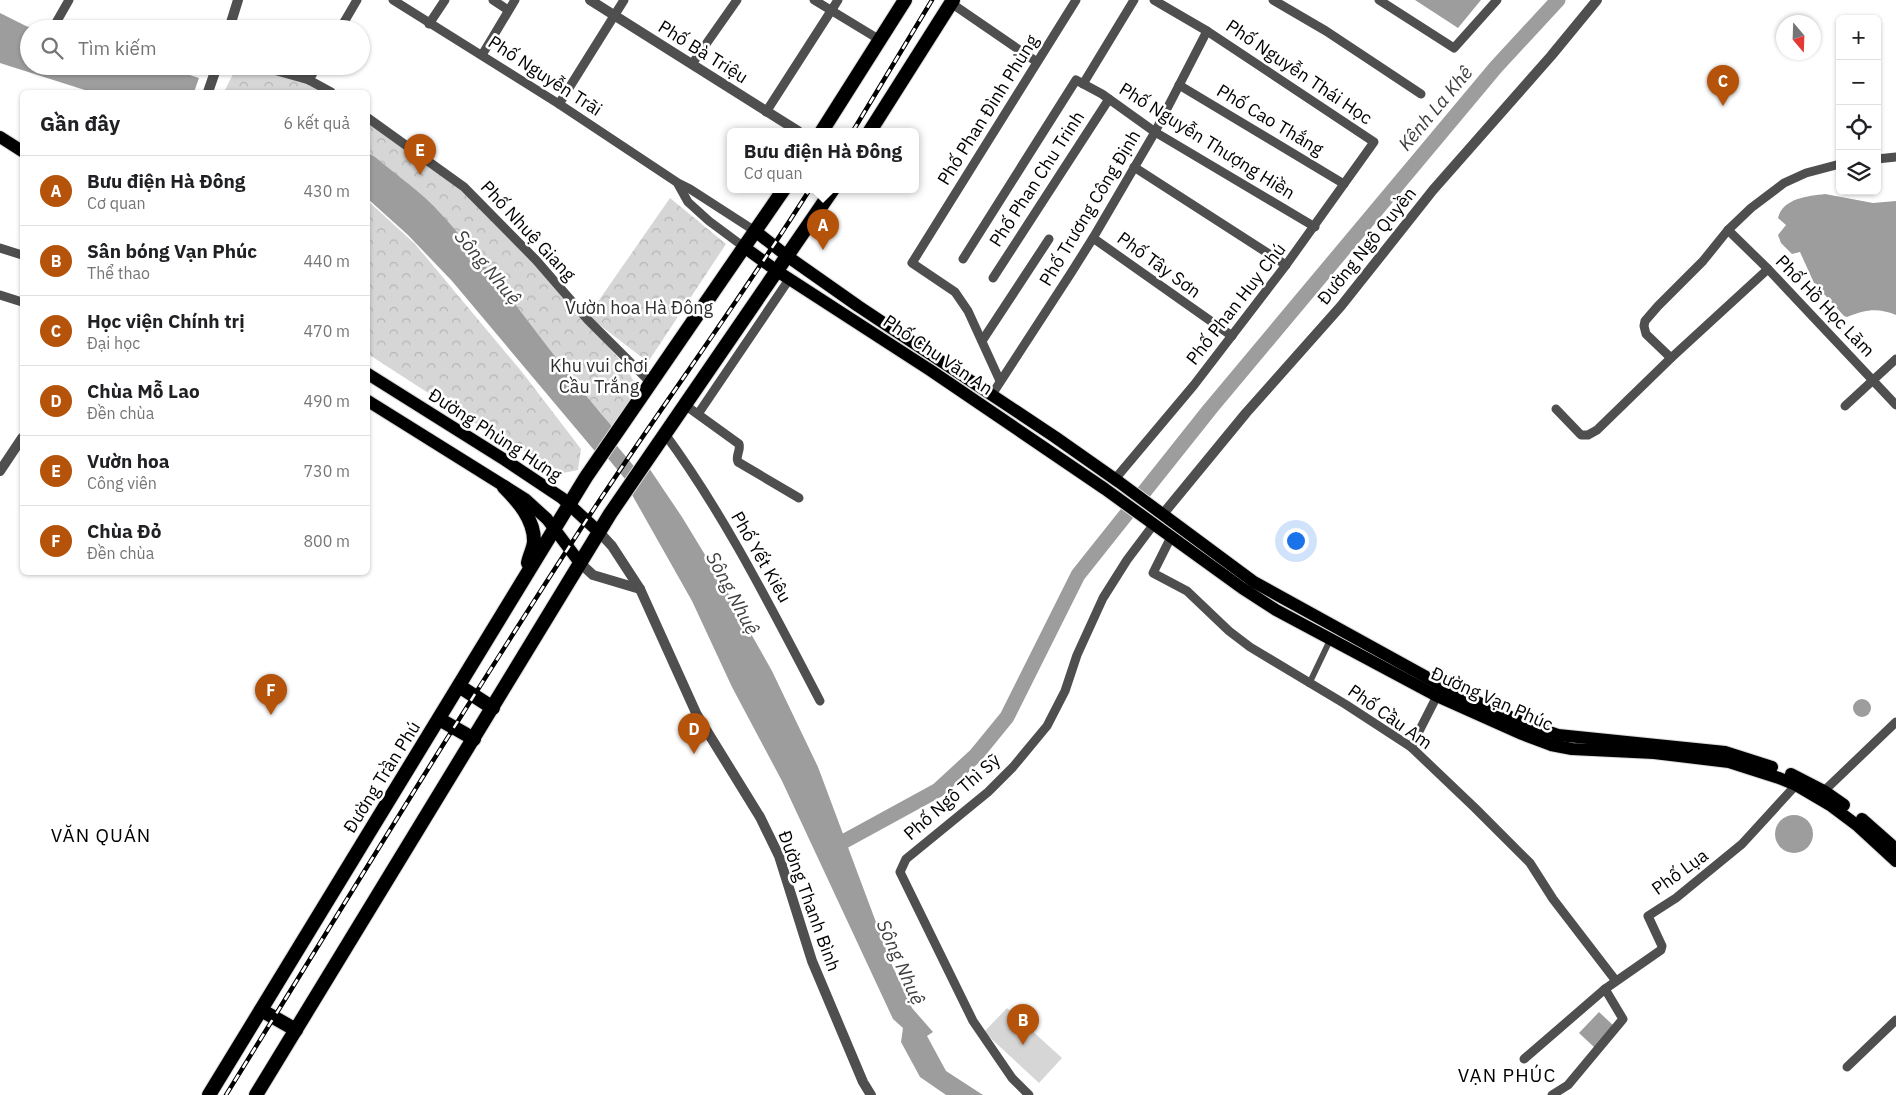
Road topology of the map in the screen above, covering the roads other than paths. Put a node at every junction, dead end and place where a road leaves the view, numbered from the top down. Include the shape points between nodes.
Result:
1 (69, 0) edge
2 (238, 0) edge
3 (357, 0) edge
4 (393, 0) edge
5 (445, 0) edge
6 (493, 0) edge
7 (515, 0) edge
8 (590, 0) edge
9 (624, 0) edge
10 (737, 0) edge
11 (814, 0) edge
12 (838, 0) edge
13 (905, 0) edge
14 (1076, 0) edge
15 (1134, 0) edge
16 (1154, 0) edge
17 (1273, 0) edge
18 (1379, 0) edge
19 (1497, 0) edge
20 (1597, 0) edge
21 (950, 1) edge
22 (508, 10) junction
23 (831, 12) junction
24 (614, 15) junction
25 (58, 20) edge
26 (232, 20) edge
27 (345, 20) edge
28 (429, 24) junction
29 (1207, 31) junction
30 (880, 40) junction
31 (482, 55) junction
32 (1037, 62) junction
33 (692, 64) junction
34 (213, 75) edge
35 (289, 75) edge
36 (312, 75) edge
37 (309, 80) junction
38 (1082, 84) junction
39 (1179, 84) junction
40 (209, 90) edge
41 (326, 90) edge
42 (1421, 94) dead end
43 (1109, 99) junction
44 (559, 104) junction
45 (766, 112) junction
46 (370, 119) edge
47 (793, 128) edge
48 (824, 128) edge
49 (872, 128) edge
50 (1155, 132) junction
51 (0, 137) edge
52 (1374, 142) joint
53 (20, 150) edge
54 (1896, 157) edge
55 (1881, 159) edge
56 (1836, 165) edge
57 (1134, 167) junction
58 (678, 183) junction
59 (1344, 184) junction
60 (781, 193) edge
61 (830, 193) edge
62 (1315, 227) junction
63 (751, 229) junction
64 (1728, 230) junction
65 (1093, 238) junction
66 (1049, 239) dead end
67 (741, 244) junction
68 (0, 248) edge
69 (20, 254) edge
70 (787, 256) junction
71 (962, 259) dead end
72 (799, 265) junction
73 (1286, 265) junction
74 (1768, 269) junction
75 (777, 271) junction
76 (790, 278) junction
77 (993, 278) dead end
78 (0, 295) edge
79 (20, 301) edge
80 (1232, 336) junction
81 (982, 341) junction
82 (1671, 358) junction
83 (938, 359) junction
84 (1896, 359) edge
85 (930, 370) junction
86 (370, 375) edge
87 (1873, 380) junction
88 (1000, 381) junction
89 (651, 383) junction
90 (991, 396) junction
91 (370, 402) edge
92 (685, 405) junction
93 (1896, 405) edge
94 (1845, 406) dead end
95 (1556, 409) dead end
96 (698, 414) junction
97 (662, 439) junction
98 (20, 441) edge
99 (1070, 447) junction
100 (1060, 460) junction
101 (0, 471) edge
102 (1117, 480) junction
103 (504, 487) junction
104 (1108, 492) junction
105 (798, 498) dead end
106 (569, 505) junction
107 (1161, 512) junction
108 (1152, 523) junction
109 (554, 529) junction
110 (599, 532) junction
111 (1171, 537) junction
112 (580, 563) junction
113 (1225, 568) junction
114 (527, 575) junction
115 (640, 589) junction
116 (1328, 644) junction
117 (1310, 682) junction
118 (459, 686) junction
119 (1437, 696) junction
120 (820, 701) dead end
121 (493, 708) junction
122 (1491, 714) junction
123 (439, 719) junction
124 (1896, 722) edge
125 (474, 739) junction
126 (1411, 747) junction
127 (1654, 749) junction
128 (1796, 785) junction
129 (1824, 790) junction
130 (1877, 838) junction
131 (1896, 849) edge
132 (1896, 861) edge
133 (1616, 981) junction
134 (1606, 989) junction
135 (261, 1010) junction
136 (1896, 1020) edge
137 (296, 1030) junction
138 (1524, 1059) dead end
139 (1847, 1067) dead end
140 (209, 1095) edge
141 (256, 1095) edge
142 (871, 1095) edge
143 (1029, 1095) edge
144 (1552, 1095) edge

1 - 25 street
2 - 26 street
3 - 27 street
4 - 28 street, Phố Nguyễn Trãi
5 - 28 street
6 - 22 street
7 - 22 street
8 - 24 street, Phố Bà Triệu
9 - 24 street
10 - 33 street
11 - 23 street
12 - 23 street
13 - 30 highway
14 - 32 street, Phố Phan Đình Phùng
15 - 38 street
16 - 29 street, Phố Nguyễn Thái Học
17 - 42 street
18 - 19 street via 1454,48
20 - 107 street, Đường Ngô Quyền via 1434,190 1341,306
21 - 32 street
21 - 49 highway
22 - 31 street
23 - 30 street
23 - 45 street
24 - 33 street, Phố Bà Triệu
24 - 44 street
28 - 31 street, Phố Nguyễn Trãi
29 - 39 street, Phố Trương Công Định
29 - 52 street, Phố Nguyễn Thái Học
30 - 48 highway
31 - 44 street, Phố Nguyễn Trãi
32 - 81 street, Phố Phan Đình Phùng via 912,263 955,292
33 - 45 street, Phố Bà Triệu
34 - 40 street
35 - 37 street
36 - 37 street
37 - 41 street
38 - 43 street, Phố Nguyễn Thượng Hiền
38 - 71 street via 1076,80
39 - 50 street, Phố Trương Công Định
39 - 59 street, Phố Cao Thắng
43 - 50 street, Phố Nguyễn Thượng Hiền
43 - 77 street, Phố Phan Chu Trinh
44 - 58 street, Phố Nguyễn Trãi
45 - 47 street, Phố Bà Triệu
46 - 89 street, Phố Nhuệ Giang via 464,187
50 - 57 street, Phố Trương Công Định
50 - 62 street, Phố Nguyễn Thượng Hiền
51 - 53 main road
52 - 59 street, Phố Phan Huy Chú
54 - 55 street
56 - 64 street via 1784,183
57 - 65 street, Phố Trương Công Định
57 - 73 street
58 - 63 street, Phố Nguyễn Trãi
58 - 67 street, Phố Nguyễn Trãi via 688,202
59 - 62 street, Phố Phan Huy Chú
60 - 63 highway, Đường Trần Phú
61 - 70 highway
62 - 73 street, Phố Phan Huy Chú
63 - 67 highway, Đường Trần Phú
63 - 70 main road, Phố Chu Văn An
64 - 74 street, Phố Hồ Học Lãm
64 - 82 street via 1704,261 1645,321 1646,334
65 - 80 street, Phố Tây Sơn
65 - 88 street, Phố Trương Công Định
66 - 81 street
67 - 75 main road, Phố Chu Văn An
67 - 89 highway, Đường Trần Phú
68 - 69 street
70 - 72 main road, Phố Chu Văn An
70 - 75 highway
72 - 76 main road
72 - 83 main road, Phố Chu Văn An
73 - 80 street, Phố Phan Huy Chú
74 - 82 street
74 - 87 street, Phố Hồ Học Lãm
75 - 76 main road, Phố Chu Văn An
75 - 92 highway
76 - 85 main road, Phố Chu Văn An
76 - 96 street
78 - 79 street
80 - 102 street, Phố Phan Huy Chú
81 - 88 street
82 - 95 street via 1588,435 1581,435
83 - 85 main road
83 - 90 main road, Phố Chu Văn An
84 - 87 street
85 - 100 main road, Phố Chu Văn An
86 - 106 main road, Đường Phùng Hưng via 505,460
87 - 93 street, Phố Hồ Học Lãm
87 - 94 street
88 - 90 street, Phố Trương Công Định
89 - 106 highway, Đường Trần Phú
90 - 99 main road, Phố Chu Văn An
91 - 103 main road
92 - 96 street
92 - 97 highway
96 - 105 street via 739,444 738,462
97 - 110 highway
97 - 120 street, Phố Yết Kiêu via 696,478 761,586
98 - 101 street
99 - 100 main road via 1070,456
99 - 102 main road, Phố Chu Văn An
100 - 104 main road, Phố Chu Văn An
102 - 104 main road via 1105,481
102 - 107 main road, Phố Chu Văn An
103 - 109 main road via 525,499
103 - 114 highway via 522,505 533,532
104 - 108 main road, Phố Chu Văn An
106 - 109 highway, Đường Trần Phú
106 - 110 main road, Đường Phùng Hưng
107 - 113 main road, Đường Vạn Phúc
108 - 111 main road, Đường Vạn Phúc
108 - 143 street, Phố Ngô Thì Sỹ via 1103,598 1047,726 988,792 906,859 900,872 973,1021 1012,1078
109 - 112 main road
109 - 114 highway, Đường Trần Phú
110 - 112 highway
110 - 115 street, Đường Thanh Bình
111 - 113 main road, Đường Vạn Phúc
111 - 117 street, Phố Cầu Am via 1154,573 1188,591 1250,647
112 - 115 street via 593,575
112 - 121 highway
113 - 116 main road, Đường Vạn Phúc via 1276,610
113 - 122 main road, Đường Vạn Phúc
114 - 118 highway, Đường Trần Phú
115 - 142 street, Đường Thanh Bình via 697,715 760,817 779,856 812,961
116 - 117 street
116 - 119 main road, Đường Vạn Phúc
117 - 126 street, Phố Cầu Am
118 - 121 highway
118 - 123 highway, Đường Trần Phú
119 - 122 main road, Đường Vạn Phúc
119 - 126 street
121 - 125 highway
122 - 127 main road, Đường Vạn Phúc via 1558,735
123 - 125 highway
123 - 135 highway, Đường Trần Phú
124 - 129 street
125 - 137 highway
126 - 133 street, Phố Cầu Am via 1530,863 1553,899
127 - 128 main road, Đường Vạn Phúc via 1729,762
127 - 129 main road, Đường Vạn Phúc via 1725,752 1792,775
128 - 130 main road, Đường Vạn Phúc
128 - 133 street, Phố Lụa via 1742,844 1676,898 1648,916 1662,949
129 - 130 main road, Đường Vạn Phúc via 1860,816
130 - 131 main road, Đường Vạn Phúc
130 - 132 main road, Đường Vạn Phúc
133 - 134 street, Phố Lụa
134 - 138 street, Phố Lụa
134 - 144 street via 1623,1019 1568,1085
135 - 137 highway
135 - 140 highway, Đường Trần Phú
136 - 139 street
137 - 141 highway

